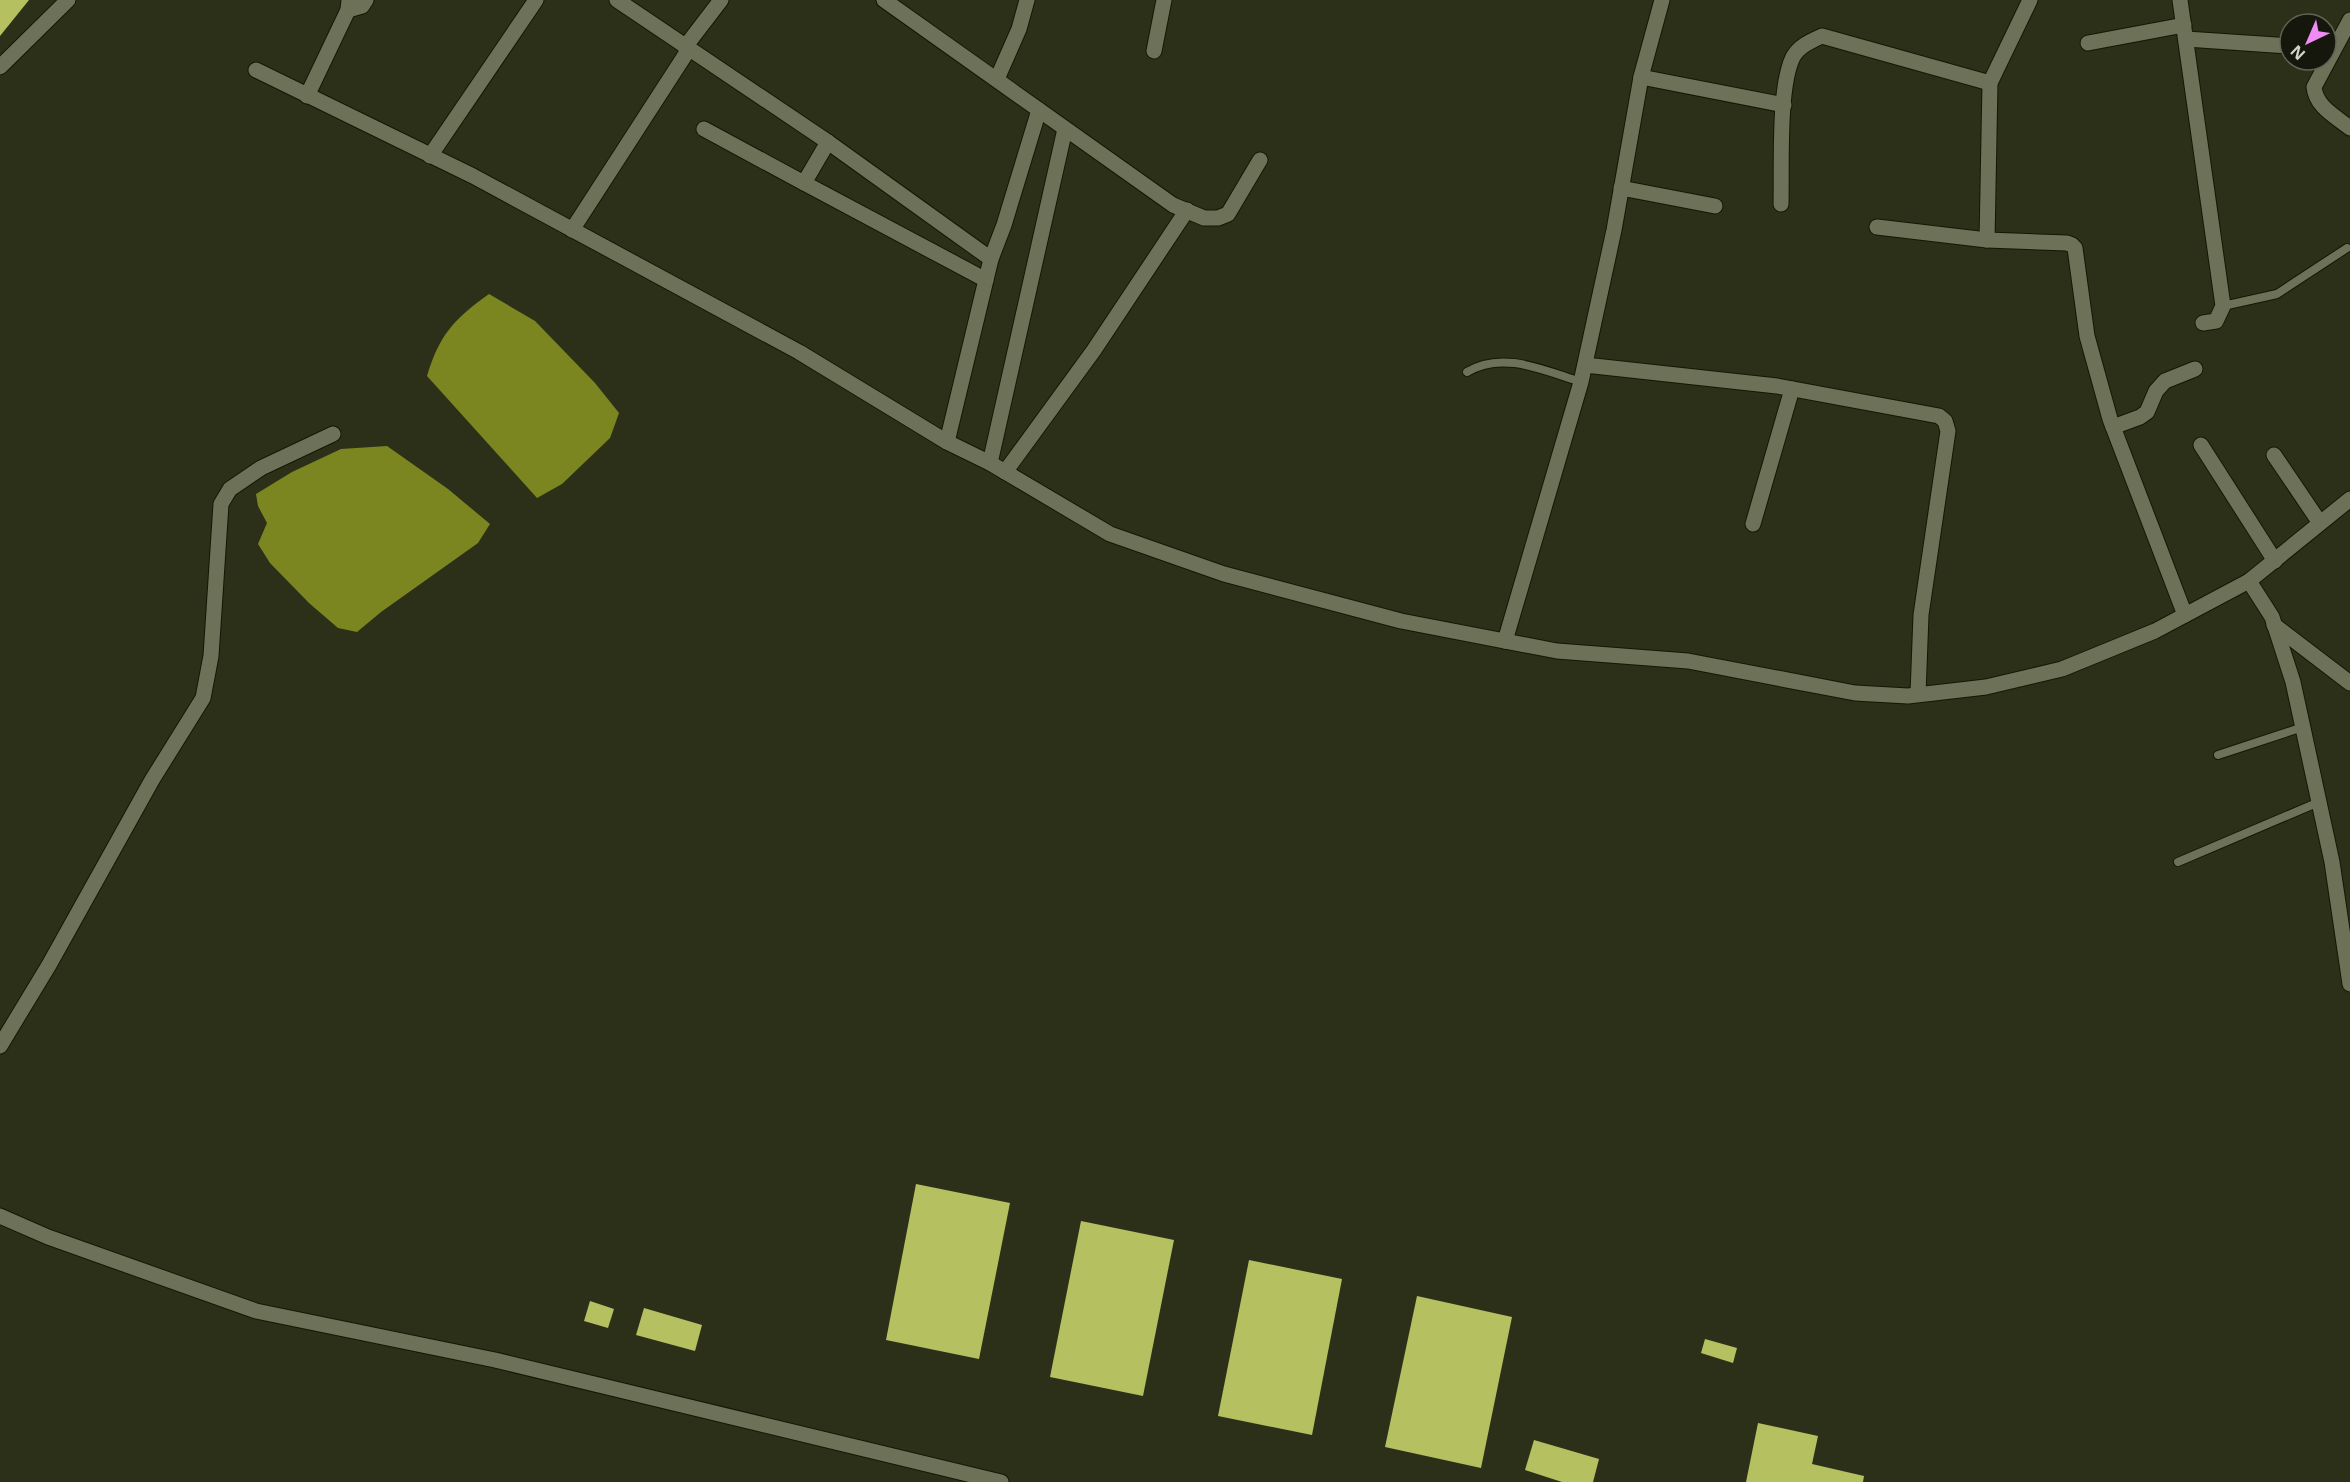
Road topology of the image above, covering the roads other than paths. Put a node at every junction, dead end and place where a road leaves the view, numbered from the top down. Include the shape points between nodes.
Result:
1 (68, 0) edge
2 (366, 0) edge
3 (536, 0) edge
4 (617, 0) edge
5 (721, 0) edge
6 (884, 0) edge
7 (1027, 0) edge
8 (1164, 0) edge
9 (1662, 0) edge
10 (2030, 0) edge
11 (2180, 0) edge
12 (349, 5) edge
13 (2350, 20) edge
14 (2185, 32) junction
15 (2338, 37) edge
16 (2088, 43) dead end
17 (2278, 44) edge
18 (687, 48) junction
19 (1154, 51) dead end
20 (0, 67) edge
21 (256, 70) dead end
22 (2320, 72) edge
23 (1641, 77) junction
24 (997, 79) junction
25 (1990, 83) junction
26 (307, 96) junction
27 (1784, 105) junction
28 (1039, 110) junction
29 (2350, 128) edge
30 (704, 129) dead end
31 (1065, 129) junction
32 (828, 142) junction
33 (430, 156) junction
34 (1260, 160) dead end
35 (804, 183) junction
36 (1621, 188) junction
37 (1781, 204) dead end
38 (1715, 206) dead end
39 (1187, 210) junction
40 (1877, 227) dead end
41 (572, 230) junction
42 (1987, 240) junction
43 (2347, 248) dead end
44 (990, 259) junction
45 (986, 280) junction
46 (2223, 306) junction
47 (2203, 323) dead end
48 (1585, 366) junction
49 (2195, 369) dead end
50 (1467, 372) dead end
51 (1581, 382) junction
52 (1792, 389) junction
53 (2113, 427) junction
54 (333, 434) dead end
55 (947, 442) junction
56 (2201, 446) dead end
57 (2274, 455) dead end
58 (990, 463) junction
59 (1005, 472) junction
60 (2350, 498) edge
61 (2320, 523) junction
62 (1754, 524) dead end
63 (2276, 561) junction
64 (2249, 581) junction
65 (2185, 615) junction
66 (2274, 625) junction
67 (1505, 641) junction
68 (2350, 683) edge
69 (1918, 694) junction
70 (2303, 727) junction
71 (2218, 755) dead end
72 (2319, 802) junction
73 (2178, 862) dead end
74 (2350, 984) edge
75 (0, 1046) edge
76 (0, 1216) edge
77 (1001, 1482) edge

1 - 20 street
2 - 12 street via 362,6
3 - 33 street
4 - 18 street
5 - 18 street
6 - 24 street
7 - 24 street
8 - 19 street
9 - 23 street
10 - 25 street
11 - 14 street
12 - 26 street
13 - 15 street
14 - 16 street
14 - 17 street
14 - 46 street
18 - 32 street
18 - 41 street
21 - 26 street
22 - 29 street via 2314,95
23 - 27 street
23 - 36 street
24 - 28 street
25 - 27 street via 1822,36 1804,44 1793,57 1785,82
25 - 42 street
26 - 33 street
27 - 37 street
28 - 31 street
28 - 44 street
30 - 35 street
31 - 39 street via 1173,205
31 - 58 street
32 - 35 street
32 - 44 street
33 - 41 street
34 - 39 street via 1228,214 1204,218
35 - 45 street
36 - 38 street
36 - 48 street
39 - 59 street via 1094,350
40 - 42 street
41 - 55 street via 799,352
42 - 53 street via 2067,243 2075,248 2087,336
43 - 46 lane via 2277,294
44 - 45 street
45 - 55 street
46 - 47 street via 2217,321
48 - 51 street
48 - 52 street
49 - 53 street via 2165,381 2147,412
50 - 51 lane via 1479,365 1510,361
51 - 67 street
52 - 62 street
52 - 69 street via 1938,416 1945,421 1948,431 1921,615
53 - 65 street
54 - 75 street via 261,468 230,489 221,504 211,656 203,698
55 - 58 street
56 - 63 street
57 - 61 street
58 - 59 street
59 - 67 street via 1110,534 1224,574 1401,621
60 - 61 street
61 - 63 street
63 - 64 street
64 - 65 street
64 - 66 street
65 - 69 street via 2062,669 1986,687
66 - 68 street
66 - 70 street
67 - 69 street via 1557,651 1688,661 1855,693
70 - 71 lane
70 - 72 street
72 - 73 lane
72 - 74 street
76 - 77 street via 256,1311 495,1360

